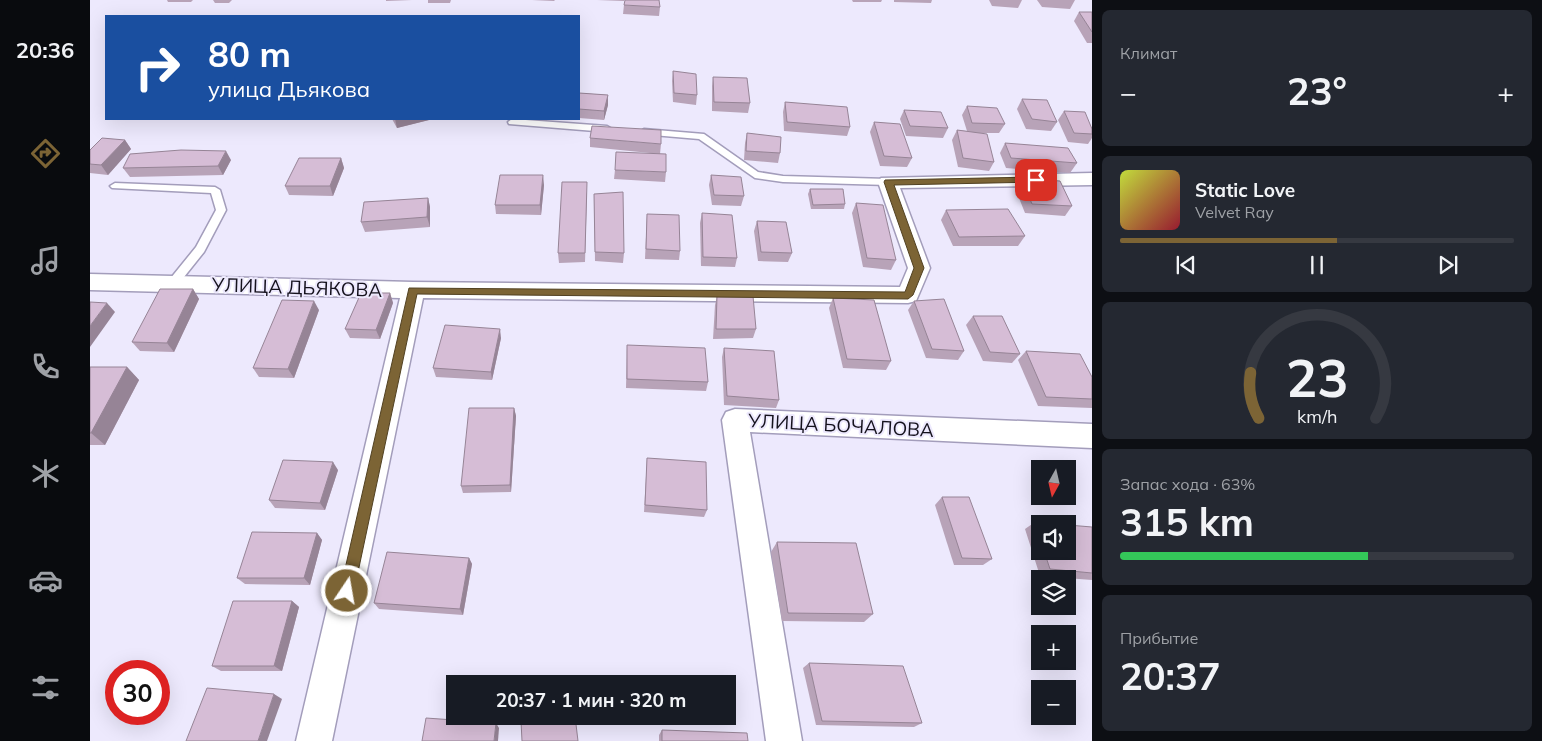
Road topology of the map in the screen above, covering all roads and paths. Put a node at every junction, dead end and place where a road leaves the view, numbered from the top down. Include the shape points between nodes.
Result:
1 (512, 122) dead end
2 (1092, 180) edge
3 (888, 182) junction
4 (115, 186) dead end
5 (90, 282) edge
6 (172, 284) junction
7 (413, 290) junction
8 (1092, 436) edge
9 (314, 741) edge
10 (784, 741) edge

1 - 3 lane via 701,136 755,175 783,179
2 - 3 street
3 - 7 street, УЛИЦА ДЬЯКОВА via 919,268 908,295
4 - 6 lane, УЛИЦА ДЬЯКОВА via 215,190 221,210 200,249
5 - 6 street, УЛИЦА ДЬЯКОВА
6 - 7 street, УЛИЦА ДЬЯКОВА
7 - 9 street
8 - 10 street, УЛИЦА БОЧАЛОВА via 735,420

